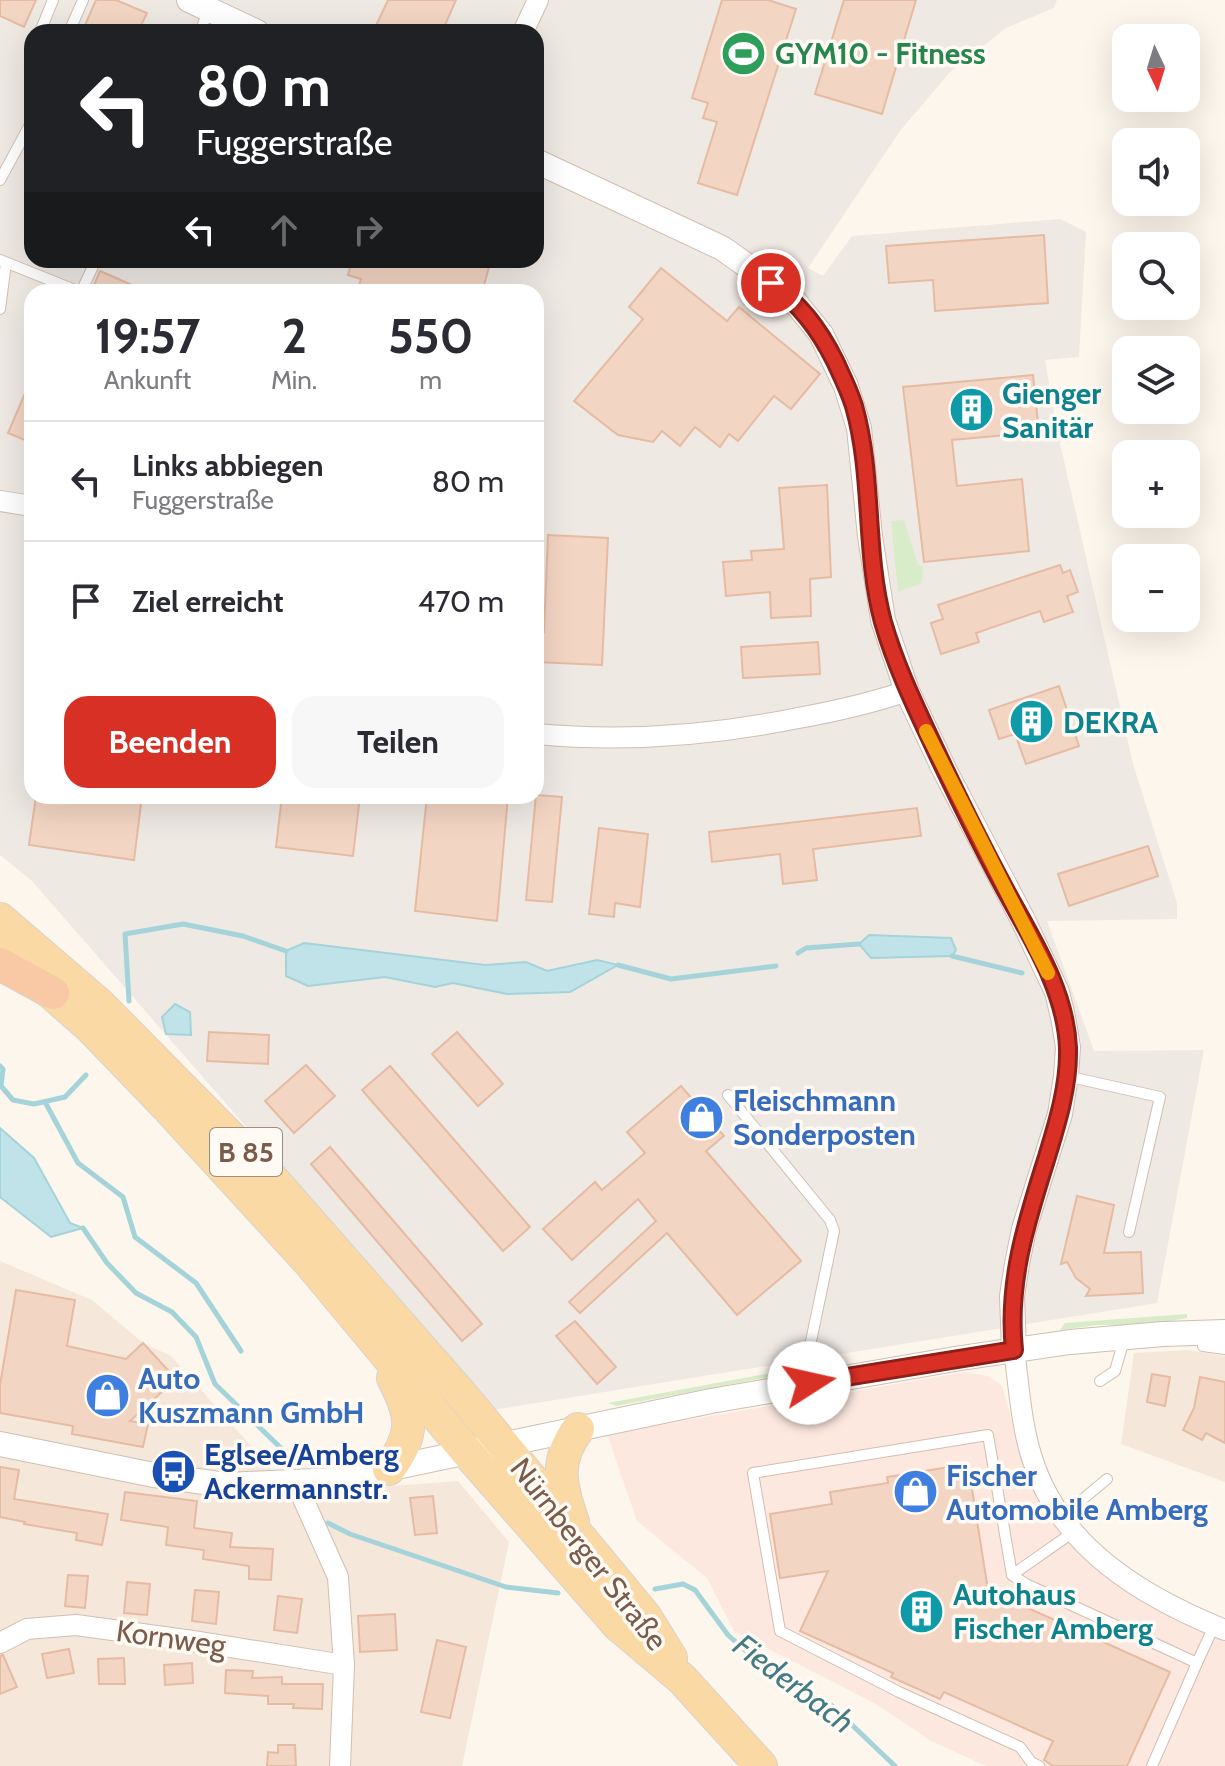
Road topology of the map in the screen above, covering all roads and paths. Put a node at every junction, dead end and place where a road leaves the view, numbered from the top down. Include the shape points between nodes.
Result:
1 (53, 0) edge
2 (83, 0) edge
3 (538, 0) edge
4 (199, 14) edge
5 (43, 24) edge
6 (72, 24) edge
7 (231, 24) edge
8 (527, 24) edge
9 (24, 136) edge
10 (544, 165) edge
11 (0, 180) edge
12 (3, 262) edge
13 (60, 284) edge
14 (0, 309) edge
15 (0, 501) edge
16 (24, 505) edge
17 (907, 691) junction
18 (544, 735) edge
19 (0, 919) edge
20 (0, 948) edge
21 (0, 964) edge
22 (53, 993) junction
23 (1066, 1076) junction
24 (728, 1095) dead end
25 (1129, 1232) dead end
26 (364, 1327) junction
27 (1215, 1332) edge
28 (1124, 1337) junction
29 (1225, 1349) edge
30 (1014, 1350) junction
31 (1100, 1381) dead end
32 (809, 1383) junction
33 (578, 1429) junction
34 (0, 1444) edge
35 (503, 1445) junction
36 (467, 1452) junction
37 (389, 1469) junction
38 (1107, 1479) dead end
39 (296, 1483) junction
40 (1066, 1525) junction
41 (578, 1536) junction
42 (1012, 1575) junction
43 (1220, 1628) edge
44 (0, 1643) edge
45 (1197, 1663) junction
46 (344, 1665) junction
47 (682, 1679) junction
48 (340, 1766) edge
49 (761, 1766) edge
50 (1039, 1766) edge
51 (1152, 1766) edge

1 - 5 lane
2 - 6 lane
3 - 8 street
4 - 7 street
9 - 11 lane
10 - 17 street via 722,248 791,297 821,334 853,404 883,620
12 - 13 lane
12 - 14 lane
15 - 16 street
17 - 18 street via 868,705 731,732 662,738
17 - 23 street via 1057,992 1068,1047
19 - 35 main road, Nürnberger Straße / B 85 via 100,1005 274,1181
20 - 22 main road, Nürnberger Straße / B 85
21 - 22 highway
22 - 26 main road, Nürnberger Straße / B 85 via 191,1132
23 - 25 lane via 1160,1097
23 - 30 street via 1017,1264
24 - 32 lane via 834,1231 808,1354
26 - 36 main road, Nürnberger Straße / B 85
26 - 37 main road via 409,1416 406,1440
27 - 28 street
27 - 29 lane via 1203,1346
28 - 30 street
28 - 31 lane via 1115,1371
30 - 32 street
30 - 40 street via 1031,1457
32 - 33 street
33 - 35 street
33 - 41 main road via 564,1447 560,1475
34 - 39 street via 226,1485
35 - 36 street
35 - 41 main road, Nürnberger Straße / B 85
36 - 37 street
36 - 47 main road, Nürnberger Straße / B 85 via 618,1625
37 - 39 street
38 - 40 lane
39 - 46 street via 338,1577
40 - 42 lane
40 - 43 street via 1128,1582
41 - 47 main road, Nürnberger Straße / B 85 via 645,1616
42 - 45 lane
42 - 50 lane via 988,1435 753,1473 780,1631 1020,1747
43 - 45 lane
44 - 46 street, Kornweg via 27,1629 76,1625
45 - 51 lane
46 - 48 street
47 - 49 main road, B 85

